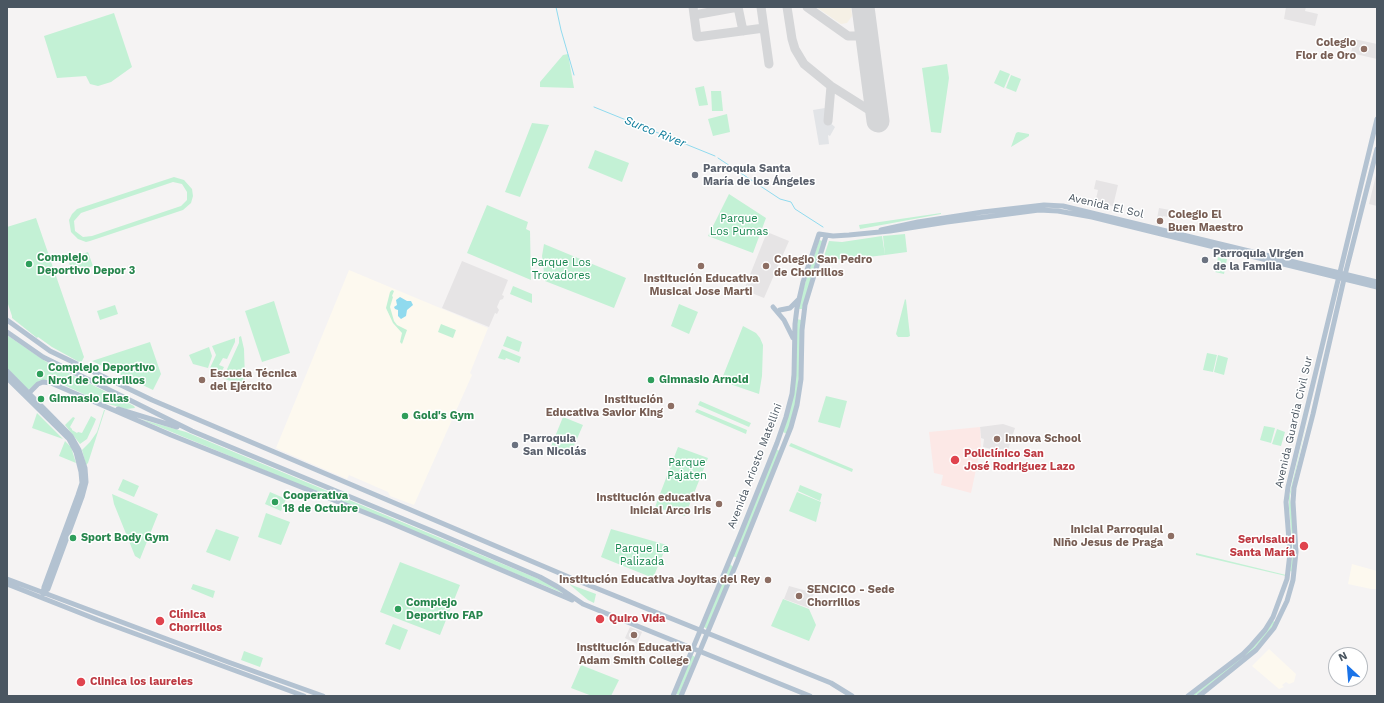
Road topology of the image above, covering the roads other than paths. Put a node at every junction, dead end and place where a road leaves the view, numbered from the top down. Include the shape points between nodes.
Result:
1 (1377, 119) edge
2 (1377, 149) edge
3 (819, 234) joint
4 (826, 236) junction
5 (1342, 276) junction
6 (1377, 282) edge
7 (1377, 287) edge
8 (799, 299) junction
9 (773, 308) dead end
10 (780, 310) dead end
11 (7, 320) edge
12 (7, 332) edge
13 (794, 345) junction
14 (7, 371) edge
15 (7, 378) edge
16 (28, 395) junction
17 (108, 408) junction
18 (192, 431) junction
19 (7, 579) edge
20 (7, 584) edge
21 (43, 595) junction
22 (583, 604) junction
23 (701, 630) junction
24 (707, 633) junction
25 (693, 649) junction
26 (699, 651) junction
27 (304, 696) edge
28 (323, 696) edge
29 (673, 696) edge
30 (681, 696) edge
31 (810, 696) edge
32 (852, 696) edge
33 (1188, 696) edge
34 (1199, 696) edge

1 - 5 main road, Avenida Guardia Civil Sur
2 - 5 main road, Avenida Guardia Civil Sur
3 - 4 main road, Avenida El Sol
3 - 8 main road, Avenida Ariosto Matellini
4 - 5 main road, Avenida El Sol via 875,232 946,217 1052,205
4 - 24 main road, Avenida Ariosto Matellini via 805,305 802,369 794,417
5 - 6 main road, Avenida El Sol
5 - 7 main road, Avenida El Sol
5 - 33 main road, Avenida Guardia Civil Sur via 1288,487 1286,502 1289,562 1287,579 1278,604 1265,630 1247,650
5 - 34 main road, Avenida Guardia Civil Sur via 1313,414 1294,488 1292,502 1296,552 1293,580 1287,601 1274,628 1256,650
8 - 10 main road via 792,307
8 - 13 main road, Avenida Ariosto Matellini
9 - 13 main road via 787,324
11 - 23 main road via 73,363 152,400
12 - 18 main road via 43,357
13 - 23 main road, Avenida Ariosto Matellini via 792,394 786,417
14 - 16 main road
15 - 16 main road
16 - 17 main road via 38,384 48,382
16 - 21 main road via 69,439 82,472 82,483
17 - 18 main road via 123,410
17 - 22 main road
18 - 22 main road via 540,577
19 - 21 main road
20 - 21 main road
21 - 27 main road via 98,620
21 - 28 main road
22 - 25 main road
23 - 24 main road
23 - 25 main road, Avenida Ariosto Matellini
24 - 26 main road, Avenida Ariosto Matellini
24 - 32 main road via 838,686
25 - 26 main road
25 - 29 main road, Avenida Ariosto Matellini
26 - 30 main road, Avenida Ariosto Matellini
26 - 31 main road

